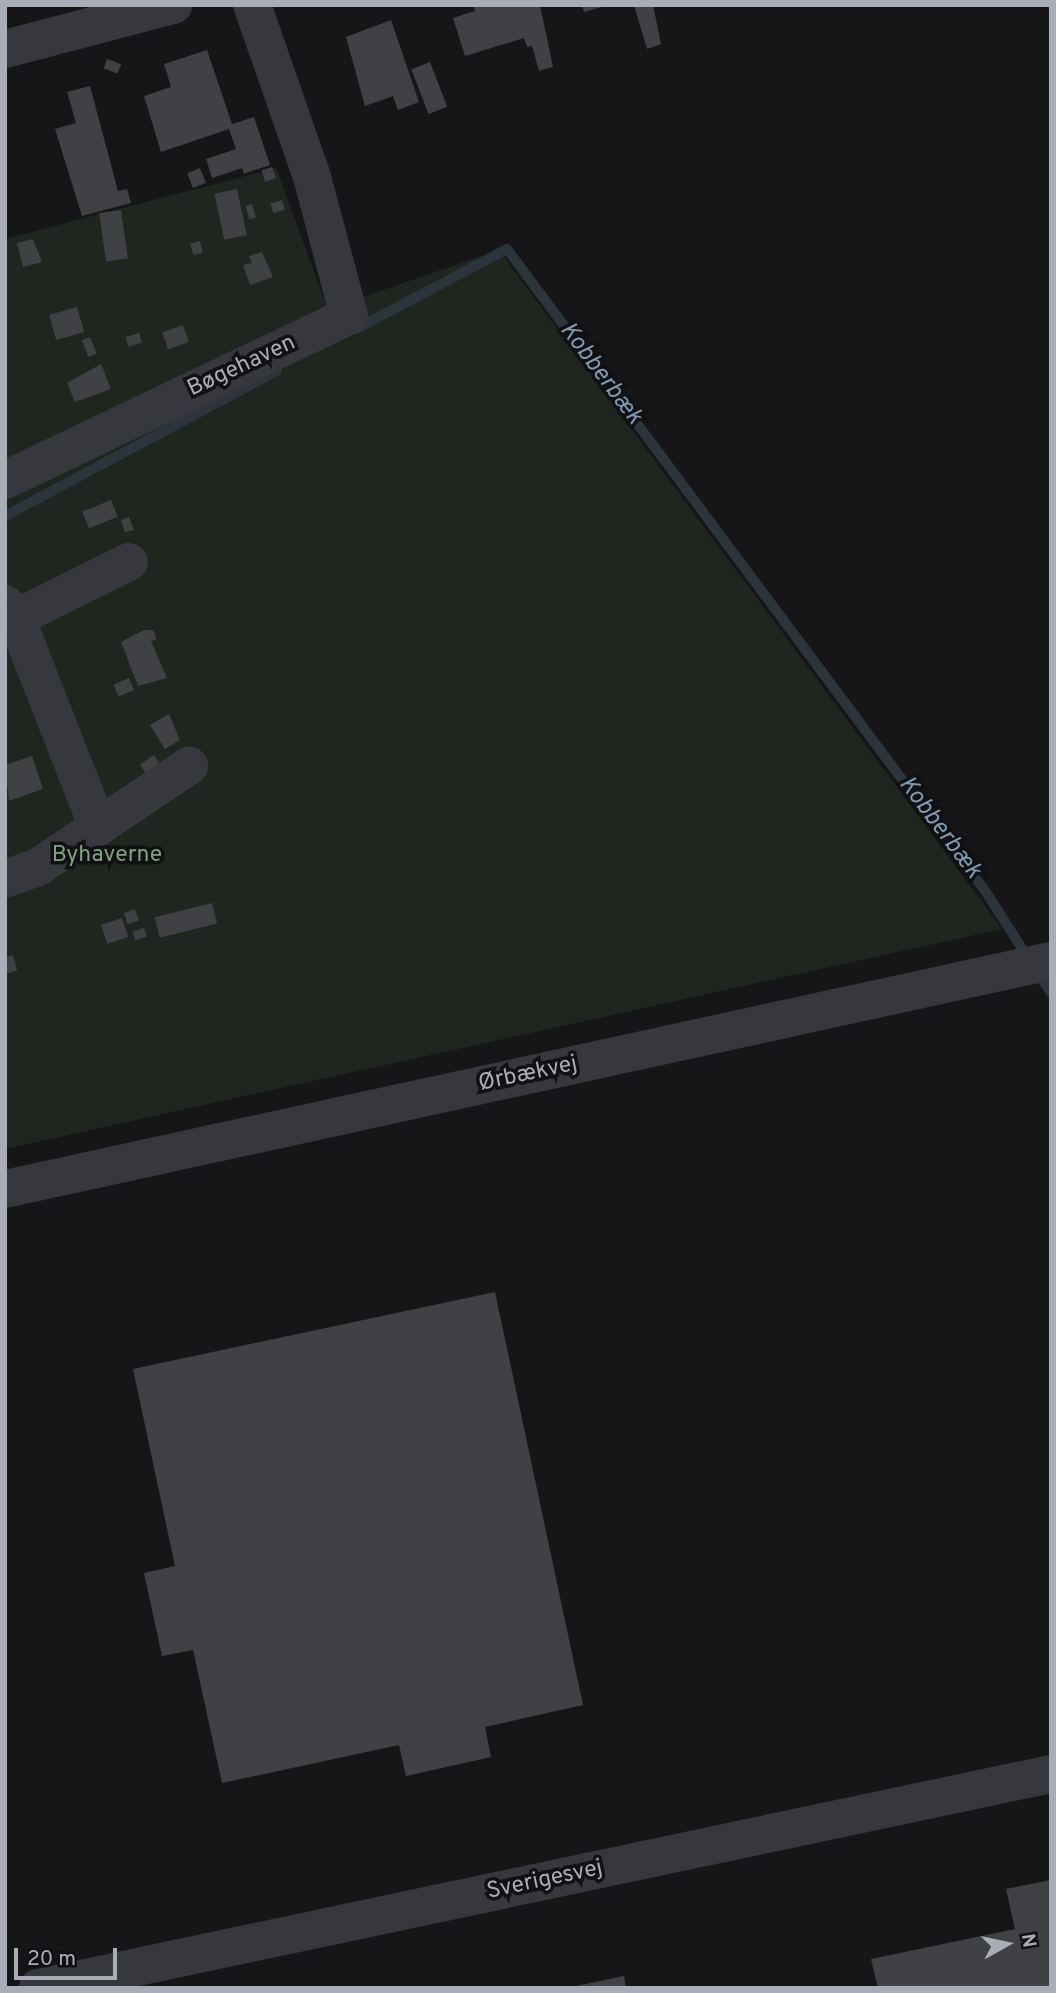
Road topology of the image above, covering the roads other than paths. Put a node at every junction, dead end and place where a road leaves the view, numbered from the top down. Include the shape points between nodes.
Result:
1 (173, 5) edge
2 (252, 5) edge
3 (5, 49) edge
4 (5, 480) edge
5 (129, 562) dead end
6 (11, 611) edge
7 (189, 766) dead end
8 (98, 827) junction
9 (5, 879) edge
10 (1051, 961) edge
11 (5, 1189) edge
12 (1051, 1774) edge
13 (38, 1988) edge

1 - 3 street
2 - 4 street, Bøgehaven via 312,177 349,316
5 - 6 street
6 - 8 street
7 - 8 street
8 - 9 street via 38,867
10 - 11 street, Ørbækvej
12 - 13 street, Sverigesvej

